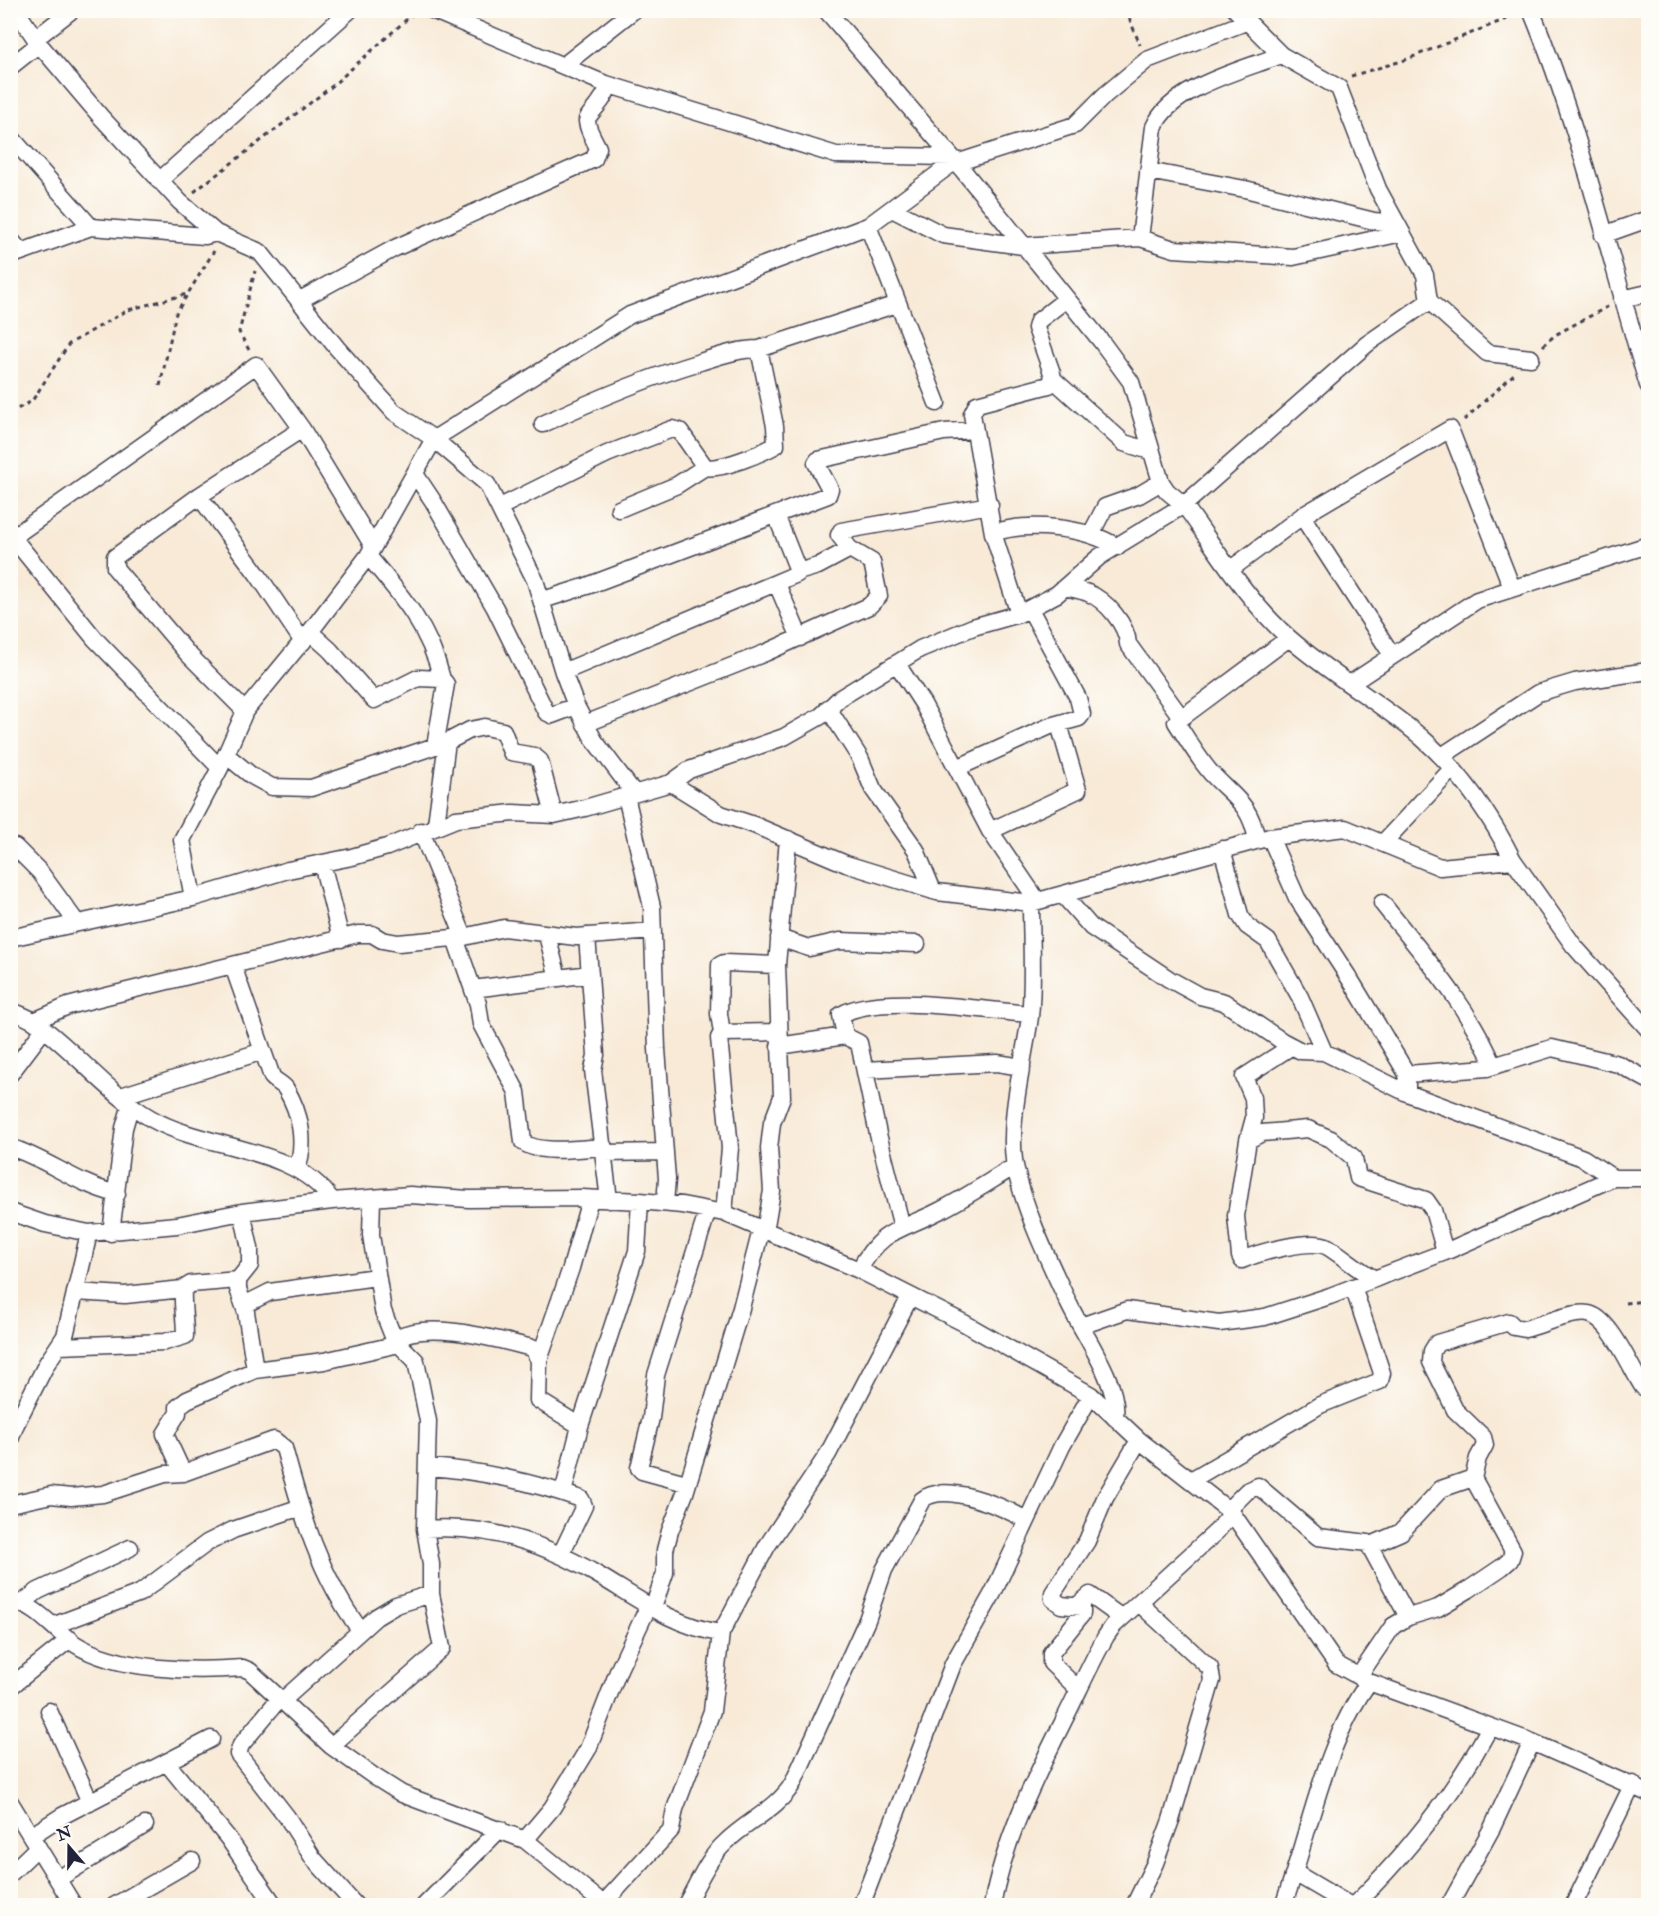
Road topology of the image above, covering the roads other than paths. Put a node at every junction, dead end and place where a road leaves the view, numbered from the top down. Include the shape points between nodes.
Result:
1 (16, 10) edge
2 (72, 10) edge
3 (350, 10) edge
4 (432, 10) edge
5 (634, 10) edge
6 (826, 10) edge
7 (1525, 12) edge
8 (1241, 16) edge
9 (37, 41) junction
10 (1281, 55) junction
11 (563, 66) junction
12 (10, 67) edge
13 (608, 85) junction
14 (10, 136) edge
15 (954, 160) junction
16 (1148, 171) junction
17 (159, 181) junction
18 (892, 209) junction
19 (1648, 219) edge
20 (91, 226) junction
21 (868, 226) junction
22 (1399, 228) junction
23 (219, 235) junction
24 (1603, 235) junction
25 (1140, 238) junction
26 (1023, 246) junction
27 (14, 249) edge
28 (1648, 293) edge
29 (1622, 299) junction
30 (300, 300) junction
31 (1065, 300) junction
32 (1429, 301) junction
33 (897, 304) junction
34 (759, 350) junction
35 (1531, 358) dead end
36 (1053, 379) junction
37 (1648, 385) edge
38 (937, 403) dead end
39 (543, 424) dead end
40 (302, 429) junction
41 (975, 430) junction
42 (434, 439) junction
43 (1150, 451) junction
44 (705, 467) junction
45 (415, 474) junction
46 (1161, 482) junction
47 (200, 496) junction
48 (990, 505) junction
49 (1184, 505) junction
50 (500, 507) junction
51 (619, 509) dead end
52 (776, 515) junction
53 (1302, 516) junction
54 (993, 533) junction
55 (1091, 534) junction
56 (12, 536) edge
57 (1648, 545) edge
58 (1117, 547) junction
59 (850, 549) junction
60 (371, 551) junction
61 (1231, 569) junction
62 (798, 572) junction
63 (777, 584) junction
64 (1065, 587) junction
65 (1512, 588) junction
66 (543, 600) junction
67 (1025, 611) junction
68 (307, 637) junction
69 (1289, 638) junction
70 (800, 639) junction
71 (1392, 655) junction
72 (897, 664) junction
73 (1648, 671) edge
74 (563, 672) junction
75 (442, 679) junction
76 (1350, 684) junction
77 (576, 706) junction
78 (828, 708) junction
79 (245, 711) junction
80 (1181, 717) junction
81 (585, 724) junction
82 (1059, 724) junction
83 (441, 744) junction
84 (223, 761) junction
85 (1447, 762) junction
86 (957, 768) junction
87 (670, 783) junction
88 (630, 794) junction
89 (554, 815) junction
90 (429, 828) junction
91 (990, 831) junction
92 (1264, 838) junction
93 (789, 839) junction
94 (1383, 843) junction
95 (10, 847) edge
96 (1222, 849) junction
97 (1513, 860) junction
98 (322, 863) junction
99 (933, 891) junction
100 (1063, 896) junction
101 (193, 898) junction
102 (1034, 901) junction
103 (1382, 903) dead end
104 (77, 923) junction
105 (653, 931) junction
106 (547, 935) junction
107 (587, 936) junction
108 (10, 938) edge
109 (460, 938) junction
110 (779, 938) junction
111 (341, 939) junction
112 (917, 944) dead end
113 (777, 965) junction
114 (233, 966) junction
115 (590, 974) junction
116 (558, 978) junction
117 (473, 989) junction
118 (10, 1010) edge
119 (1030, 1014) junction
120 (39, 1025) junction
121 (1648, 1029) edge
122 (722, 1033) junction
123 (845, 1036) junction
124 (779, 1039) junction
125 (1292, 1046) junction
126 (263, 1051) junction
127 (1324, 1052) junction
128 (1494, 1066) junction
129 (1022, 1067) junction
130 (865, 1070) junction
131 (10, 1074) edge
132 (1407, 1074) junction
133 (1648, 1080) edge
134 (1407, 1093) junction
135 (126, 1100) junction
136 (1248, 1140) junction
137 (10, 1147) edge
138 (605, 1150) junction
139 (665, 1152) junction
140 (1015, 1166) junction
141 (297, 1169) junction
142 (1613, 1178) junction
143 (1648, 1178) edge
144 (117, 1194) junction
145 (372, 1197) junction
146 (590, 1199) junction
147 (609, 1200) junction
148 (332, 1201) junction
149 (640, 1201) junction
150 (666, 1203) junction
151 (10, 1212) edge
152 (242, 1212) junction
153 (716, 1212) junction
154 (902, 1227) junction
155 (763, 1230) junction
156 (89, 1233) junction
157 (111, 1233) junction
158 (1446, 1252) junction
159 (859, 1270) junction
160 (376, 1277) junction
161 (1375, 1279) junction
162 (238, 1280) junction
163 (1353, 1287) junction
164 (183, 1289) junction
165 (75, 1292) junction
166 (910, 1297) junction
167 (244, 1305) junction
168 (1081, 1326) junction
169 (397, 1341) junction
170 (59, 1346) junction
171 (539, 1360) junction
172 (255, 1370) junction
173 (1648, 1389) edge
174 (1092, 1395) junction
175 (1115, 1418) junction
176 (579, 1426) junction
177 (10, 1440) edge
178 (1139, 1440) junction
179 (427, 1467) junction
180 (183, 1473) junction
181 (1473, 1478) junction
182 (1191, 1479) junction
183 (686, 1484) junction
184 (563, 1493) junction
185 (10, 1504) edge
186 (301, 1507) junction
187 (1230, 1511) junction
188 (1026, 1520) junction
189 (425, 1529) junction
190 (1369, 1546) junction
191 (130, 1548) dead end
192 (561, 1554) junction
193 (430, 1594) junction
194 (16, 1601) edge
195 (1139, 1603) junction
196 (1078, 1605) junction
197 (651, 1606) junction
198 (1408, 1617) junction
199 (1122, 1618) junction
200 (55, 1625) junction
201 (360, 1630) junction
202 (721, 1633) junction
203 (69, 1639) junction
204 (1364, 1679) junction
205 (10, 1687) edge
206 (1077, 1688) junction
207 (281, 1700) junction
208 (50, 1711) dead end
209 (1490, 1727) junction
210 (211, 1739) dead end
211 (1532, 1742) junction
212 (331, 1746) junction
213 (166, 1762) junction
214 (1633, 1784) junction
215 (1648, 1793) edge
216 (90, 1802) junction
217 (11, 1803) edge
218 (145, 1825) dead end
219 (500, 1829) junction
220 (525, 1840) junction
221 (34, 1842) junction
222 (192, 1861) dead end
223 (1295, 1873) junction
224 (10, 1874) edge
225 (58, 1880) junction
226 (605, 1904) edge
227 (74, 1905) edge
228 (114, 1905) edge
229 (275, 1905) edge
230 (356, 1905) edge
231 (424, 1905) edge
232 (685, 1905) edge
233 (861, 1905) edge
234 (992, 1905) edge
235 (1134, 1905) edge
236 (1283, 1905) edge
237 (1352, 1905) edge
238 (1449, 1905) edge
239 (1573, 1905) edge

1 - 9 street
2 - 9 street
3 - 17 street
4 - 11 street
5 - 11 street
6 - 15 street
7 - 24 street via 1575,129
8 - 10 street
8 - 15 street via 1147,60 1075,125
9 - 12 street
9 - 17 street
10 - 16 street via 1179,98 1158,117
10 - 22 street via 1332,82 1342,95 1378,189
11 - 13 street
13 - 15 street via 836,155
13 - 30 street via 603,101 587,121 598,152 594,159 395,248
14 - 20 street
15 - 18 street
15 - 26 street
16 - 22 street via 1227,185
16 - 25 street
17 - 23 street
18 - 21 street
18 - 26 street via 943,235
19 - 24 street
20 - 23 street
20 - 27 street
21 - 33 street
21 - 42 street via 630,315
22 - 25 street via 1293,257 1174,249
22 - 32 street via 1425,275
23 - 30 street via 260,252
24 - 29 street
25 - 26 street
26 - 31 street
28 - 29 street
29 - 37 street
30 - 42 street via 394,412
31 - 36 street via 1038,321 1036,328
31 - 43 street via 1131,382
32 - 35 street via 1486,353
32 - 49 street via 1367,344
33 - 34 street
33 - 38 street
34 - 39 street via 739,350 672,370
34 - 44 street via 778,442 733,463
36 - 41 street via 1049,385 977,404 972,414
36 - 43 street via 1124,442
40 - 47 street
40 - 56 street via 256,365
40 - 60 street
41 - 48 street
41 - 52 street via 944,432 818,460 830,492
42 - 45 street
42 - 50 street via 487,484
43 - 46 street
44 - 50 street via 680,431 672,429 607,454
44 - 51 street via 677,485
45 - 60 street
45 - 77 street via 495,608 546,712 552,715
46 - 49 street
46 - 55 street via 1105,507
47 - 68 street
47 - 79 street via 115,557 115,568 187,653
48 - 54 street
48 - 59 street via 841,531 839,535
49 - 58 street
49 - 61 street
50 - 66 street
52 - 62 street
52 - 66 street
53 - 61 street
53 - 65 street via 1450,429
53 - 71 street
54 - 55 street via 1019,525
54 - 67 street
55 - 58 street
56 - 84 street via 95,639
57 - 65 street
58 - 64 street via 1099,557
59 - 62 street
59 - 70 street via 872,562 879,596 869,606
60 - 68 street
60 - 75 street via 428,636
61 - 69 street
62 - 63 street
63 - 70 street
63 - 74 street
64 - 67 street
64 - 80 street via 1088,592 1101,600 1128,634 1128,644
65 - 71 street via 1477,600
66 - 74 street
67 - 72 street via 939,640
67 - 82 street via 1078,698 1082,714
68 - 75 street via 330,650 374,700 418,678
68 - 79 street
69 - 76 street
69 - 80 street
70 - 81 street
71 - 76 street
72 - 78 street
72 - 86 street
73 - 85 street via 1575,682 1538,693
74 - 77 street
75 - 83 street via 446,684
76 - 85 street
77 - 81 street
78 - 87 street via 784,737 689,770
78 - 99 street via 860,758 873,789 916,850
79 - 84 street
80 - 92 street via 1176,722 1210,772 1237,795
81 - 88 street
82 - 86 street
82 - 91 street via 1078,790
83 - 84 street via 311,788 272,787
83 - 89 street via 470,730 485,727 503,731 512,752 540,761
83 - 90 street
84 - 101 street via 182,840
85 - 94 street
85 - 97 street via 1488,812
86 - 91 street
87 - 88 street
87 - 93 street via 721,814
88 - 89 street
88 - 105 street
89 - 90 street via 481,815
90 - 98 street via 387,847
90 - 109 street
91 - 102 street
92 - 94 street via 1345,828
92 - 96 street
92 - 132 street
93 - 99 street via 846,864
93 - 110 street
94 - 97 street via 1440,867
95 - 104 street via 15,847 40,872
96 - 100 street
96 - 127 street via 1240,915 1247,926 1268,941
97 - 121 street via 1574,946
98 - 101 street
98 - 111 street
99 - 102 street
100 - 102 street
100 - 125 street via 1092,927 1169,979 1200,996 1224,1002
101 - 104 street
102 - 119 street
103 - 128 street via 1469,1017
104 - 108 street
105 - 107 street
105 - 139 street
106 - 107 street
106 - 109 street via 504,928
106 - 116 street
107 - 115 street
109 - 111 street via 398,943 372,934 358,934
109 - 117 street
110 - 112 street via 809,948 840,941
110 - 113 street
111 - 114 street
113 - 122 street via 720,965
113 - 124 street
114 - 120 street via 91,1000
114 - 126 street
115 - 116 street
115 - 138 street via 596,1055 593,1070
116 - 117 street
117 - 138 street via 481,1024 517,1092 523,1142 557,1149
118 - 120 street
119 - 123 street via 940,1005 857,1007 841,1015
119 - 129 street
120 - 131 street
120 - 135 street
122 - 124 street
122 - 153 street via 719,1041 730,1148
123 - 124 street
123 - 130 street via 859,1043
124 - 155 street via 782,1097 772,1123 772,1191
125 - 127 street via 1301,1051
125 - 136 street via 1244,1077 1254,1106
126 - 135 street
126 - 141 street via 272,1077 286,1089 300,1125 303,1153
127 - 134 street
128 - 132 street
128 - 133 street via 1552,1048 1618,1064
129 - 130 street via 997,1063
129 - 140 street via 1014,1126
130 - 154 street
132 - 134 street
134 - 142 street via 1583,1158
135 - 141 street via 152,1119 181,1132 269,1156
135 - 144 street
136 - 158 street via 1262,1133 1308,1129 1331,1139 1354,1158 1358,1178 1426,1200
136 - 161 street via 1236,1216 1242,1260 1315,1243
137 - 144 street via 86,1185
138 - 139 street
138 - 147 street
139 - 150 street
140 - 154 street via 939,1211
140 - 168 street via 1029,1210
141 - 148 street via 325,1190
142 - 143 street
142 - 158 street
144 - 157 street
145 - 146 street
145 - 148 street
145 - 160 street
146 - 147 street
146 - 171 street
147 - 149 street
148 - 152 street
149 - 150 street
149 - 176 street via 637,1251
150 - 153 street
151 - 156 street
152 - 157 street
152 - 162 street via 250,1264
153 - 155 street
153 - 183 street via 656,1375 639,1468
154 - 159 street via 878,1241
155 - 159 street
155 - 183 street
156 - 157 street
156 - 165 street
158 - 161 street
159 - 166 street
160 - 167 street via 270,1292
160 - 169 street via 383,1311
161 - 163 street
162 - 164 street via 190,1284
162 - 167 street
163 - 168 street via 1265,1317 1219,1323 1127,1310
163 - 182 street via 1382,1373 1380,1381 1320,1405
164 - 165 street via 125,1295
164 - 170 street via 185,1336 165,1342
165 - 170 street
166 - 174 street
166 - 202 street via 828,1454 767,1546
167 - 172 street
168 - 175 street via 1112,1389 1117,1407
169 - 171 street via 420,1329 484,1335 532,1348
169 - 172 street via 324,1361
169 - 179 street via 416,1361 428,1421
170 - 177 street
171 - 176 street via 538,1400
172 - 180 street via 178,1407 165,1434
173 - 181 street via 1643,1387 1609,1330 1599,1318 1588,1314 1525,1329 1509,1322 1437,1343 1431,1362 1455,1410 1483,1437 1485,1445
174 - 175 street
174 - 188 street
175 - 178 street
176 - 184 street
178 - 182 street
178 - 196 street via 1105,1498 1087,1541 1053,1593 1053,1599 1061,1605
179 - 184 street via 450,1468
179 - 189 street
180 - 185 street via 165,1474 103,1494 51,1495
180 - 186 street via 274,1440 284,1448
181 - 190 street via 1441,1489 1401,1532
181 - 198 street via 1513,1551 1510,1560 1438,1608
182 - 187 street
183 - 197 street via 665,1550 665,1573
184 - 192 street via 581,1499 584,1506
186 - 200 street via 233,1530 207,1543 140,1593
186 - 201 street via 329,1583
187 - 190 street via 1247,1491 1258,1486 1318,1537 1364,1542
187 - 195 street via 1217,1531
187 - 204 street via 1336,1664
188 - 232 street via 1013,1512 946,1492 922,1500 884,1570 867,1620 790,1788 772,1807 725,1842
188 - 233 street via 993,1593 953,1665
189 - 192 street via 455,1526 490,1531
189 - 193 street via 431,1564
190 - 198 street
191 - 194 street
192 - 197 street
193 - 201 street via 396,1605
193 - 212 street via 442,1648
194 - 200 street via 40,1612
195 - 199 street
195 - 235 street via 1210,1668 1212,1680 1171,1820
196 - 199 street via 1090,1595
196 - 206 street via 1082,1614 1051,1653 1051,1663
197 - 202 street via 691,1626
197 - 220 street via 619,1668 588,1749 552,1808
198 - 204 street via 1394,1626
199 - 206 street via 1106,1636
200 - 203 street
201 - 207 street
202 - 226 street via 712,1711 675,1809 671,1830
203 - 205 street
203 - 207 street via 109,1659 144,1667 243,1668
204 - 209 street
204 - 223 street via 1325,1775
206 - 234 street via 1009,1843
207 - 212 street
207 - 230 street via 241,1745 238,1754 313,1858
208 - 216 street
209 - 211 street
209 - 237 street via 1441,1807 1384,1876
210 - 213 street
211 - 214 street
211 - 238 street via 1492,1828
212 - 219 street via 402,1794
213 - 216 street
213 - 229 street via 228,1838
214 - 215 street
214 - 239 street
216 - 221 street via 62,1816
217 - 221 street
218 - 225 street
219 - 220 street
219 - 231 street
220 - 226 street
221 - 224 street
221 - 225 street
222 - 228 street
223 - 236 street
223 - 237 street
225 - 227 street

